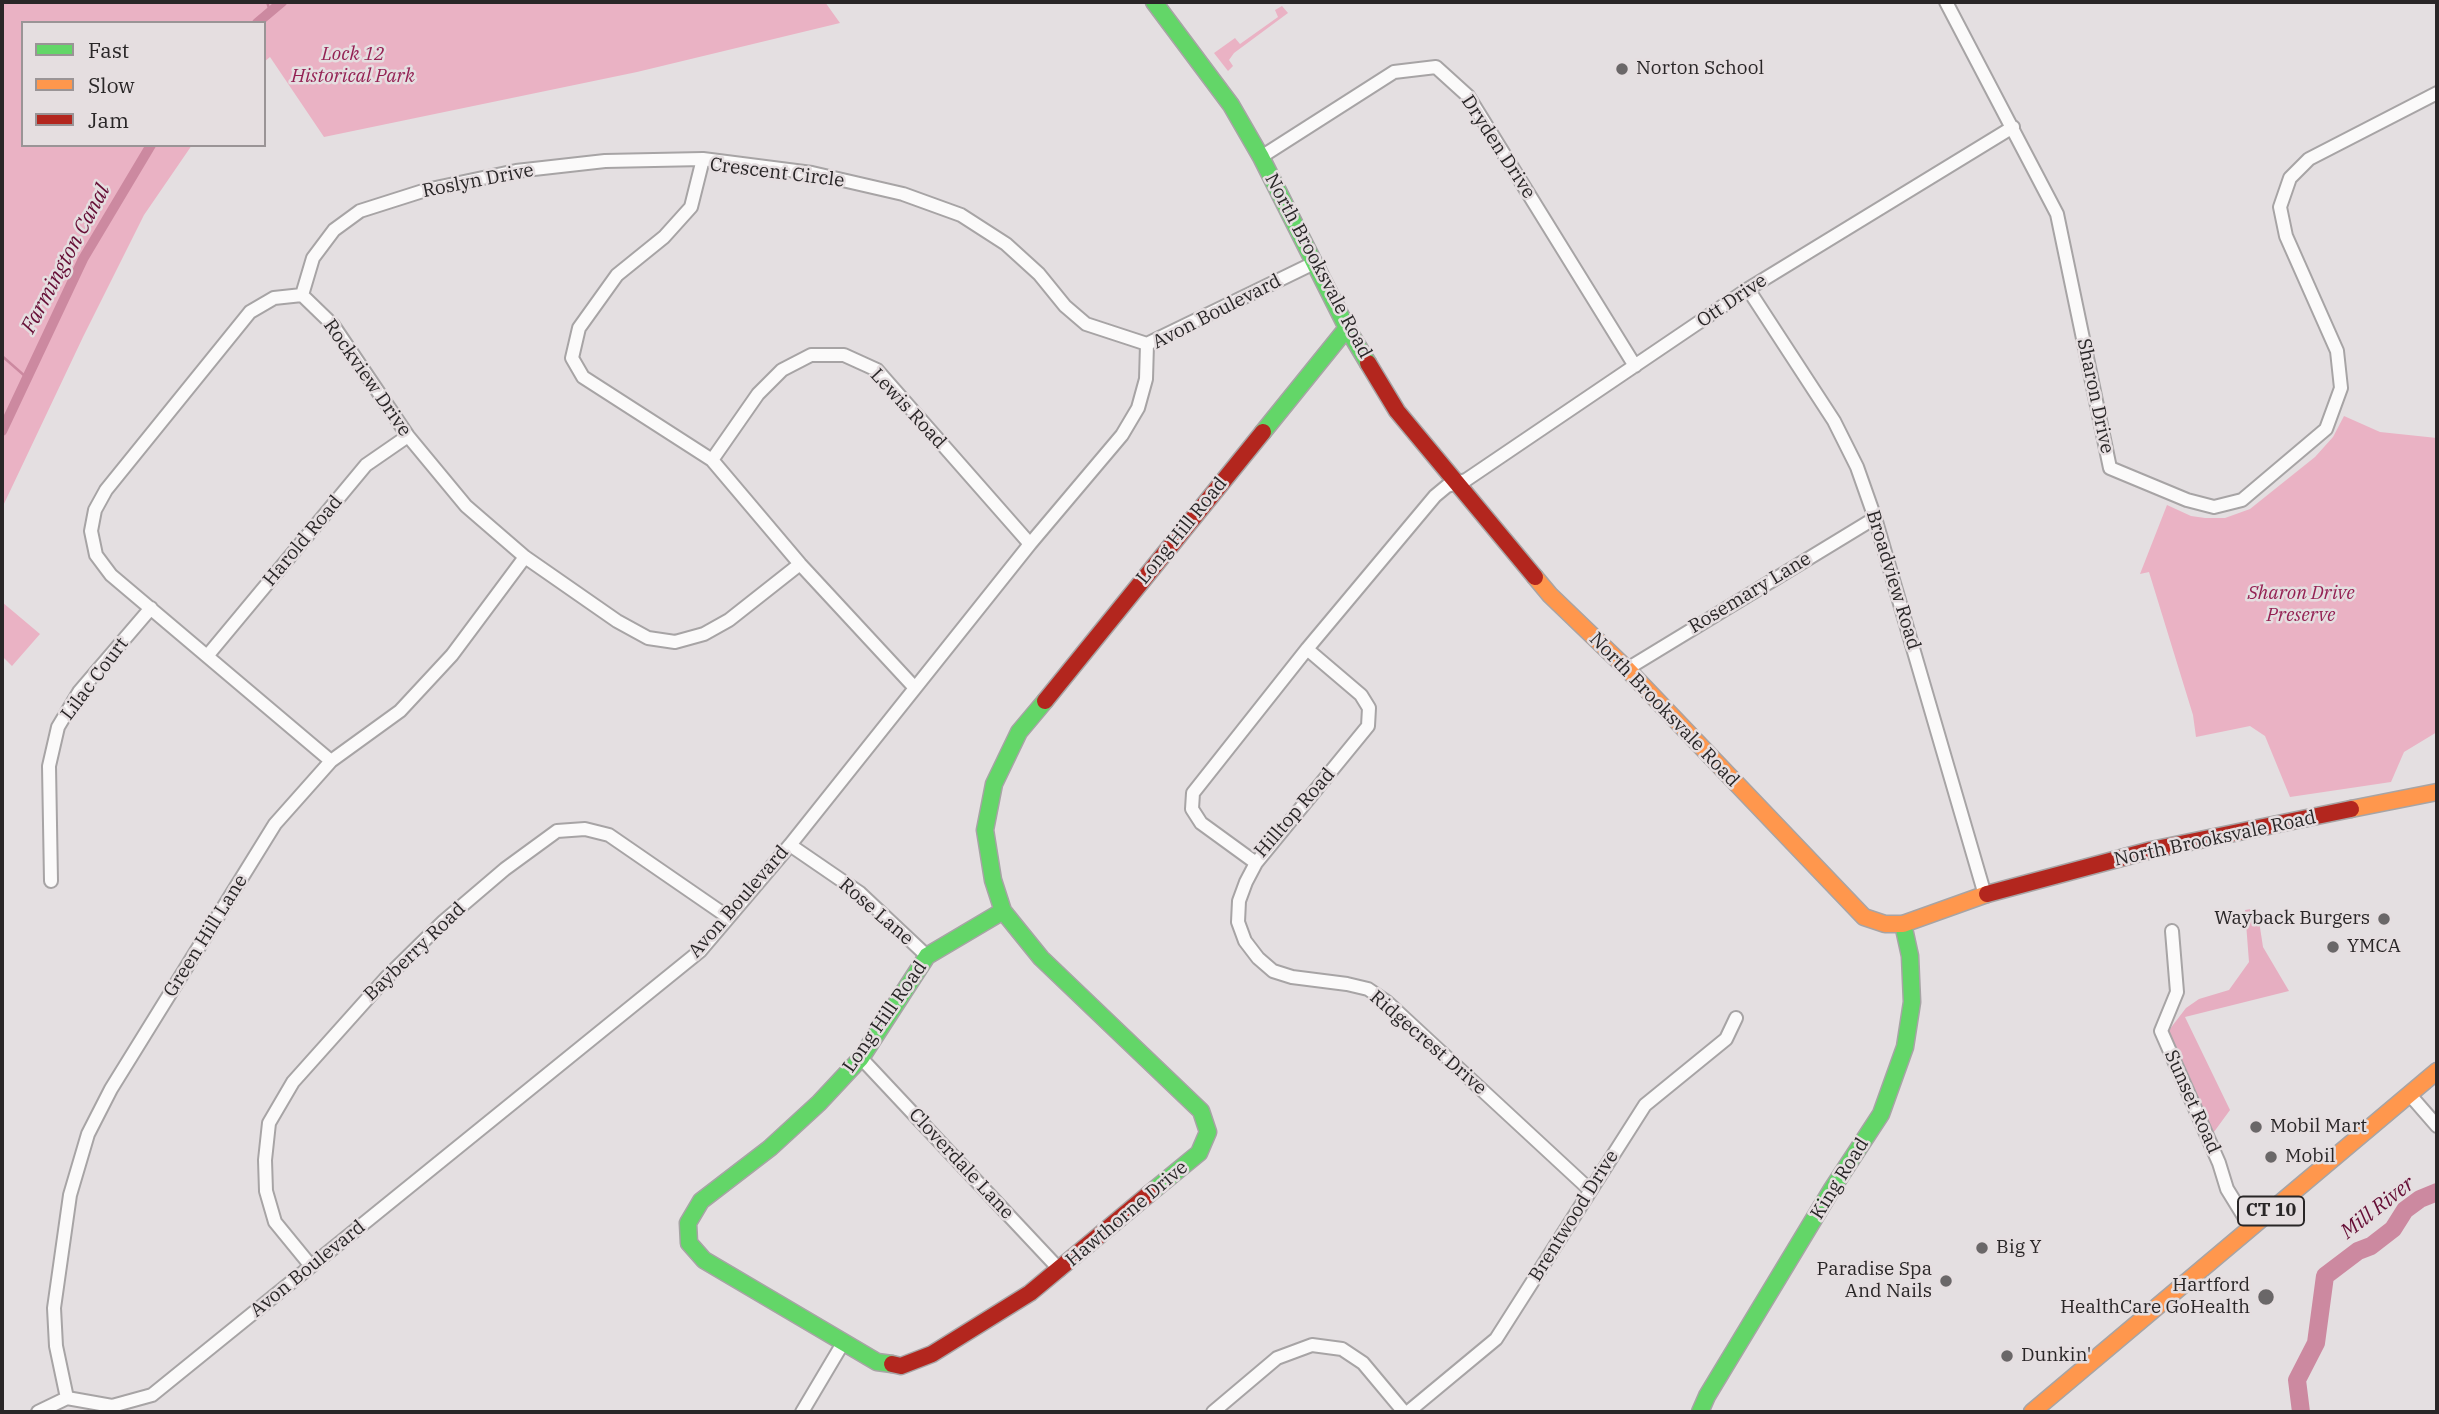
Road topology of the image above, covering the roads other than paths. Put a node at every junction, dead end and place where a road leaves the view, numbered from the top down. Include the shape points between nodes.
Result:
1 (1154, 2) edge
2 (1946, 2) edge
3 (2437, 93) edge
4 (2013, 127) junction
5 (1261, 157) junction
6 (703, 159) junction
7 (1314, 263) junction
8 (1748, 289) junction
9 (302, 295) junction
10 (1348, 328) junction
11 (1147, 344) junction
12 (1635, 366) junction
13 (408, 436) junction
14 (712, 460) junction
15 (1456, 483) junction
16 (1875, 518) junction
17 (1030, 544) junction
18 (525, 557) junction
19 (800, 564) junction
20 (151, 608) junction
21 (1307, 649) junction
22 (208, 655) junction
23 (1627, 669) junction
24 (915, 688) junction
25 (331, 761) junction
26 (2437, 792) edge
27 (790, 845) junction
28 (1256, 863) junction
29 (51, 881) dead end
30 (1985, 895) junction
31 (1003, 911) junction
32 (728, 917) junction
33 (1903, 924) junction
34 (2172, 931) dead end
35 (927, 956) junction
36 (1736, 1018) dead end
37 (861, 1058) junction
38 (2437, 1071) edge
39 (2410, 1095) junction
40 (2437, 1126) edge
41 (1590, 1190) junction
42 (2250, 1228) junction
43 (311, 1266) junction
44 (1060, 1270) junction
45 (844, 1343) junction
46 (67, 1398) junction
47 (38, 1412) edge
48 (802, 1412) edge
49 (1213, 1412) edge
50 (1406, 1412) edge
51 (1700, 1412) edge
52 (2032, 1412) edge

1 - 5 main road, North Brooksvale Road via 1231,105
2 - 4 street, Sharon Drive
3 - 4 street, Sharon Drive via 2309,159 2290,178 2280,207 2286,236 2337,351 2341,388 2326,429 2242,500 2214,507 2110,468 2057,214
4 - 8 street, Ott Drive
5 - 7 main road, North Brooksvale Road
5 - 12 street, Dryden Drive via 1394,72 1436,68 1468,96
6 - 9 street, Roslyn Drive via 605,161 516,172 426,190 360,211 334,230 313,258
6 - 11 street, Crescent Circle via 812,173 903,194 961,215 1006,244 1086,324
6 - 14 street, Crescent Circle via 691,206 664,237 617,275 579,328 572,358 583,377
7 - 10 main road, North Brooksvale Road
7 - 11 street, Avon Boulevard
8 - 12 street, Ott Drive
8 - 16 street, Broadview Road via 1834,421
9 - 13 street, Rockview Drive via 333,325
9 - 20 street via 274,298 250,312 106,490 95,510 91,531 96,555 111,575
10 - 15 main road, North Brooksvale Road via 1397,411
10 - 31 main road, Long Hill Road via 1019,732 994,783 985,830
11 - 17 street, Avon Boulevard via 1146,379 1138,408 1122,435
12 - 15 street, Ott Drive
13 - 18 street, Rockview Drive via 466,506
13 - 22 street, Harold Road via 366,465
14 - 17 street, Lewis Road via 758,394 782,370 811,355 844,355 877,370
14 - 19 street, Crescent Circle
15 - 21 street, Hilltop Road via 1435,496
15 - 23 main road, North Brooksvale Road via 1550,595
16 - 23 street, Rosemary Lane
16 - 30 street, Broadview Road
17 - 24 street, Avon Boulevard
18 - 19 street, Rockview Drive via 617,621 648,638 675,642 704,634 729,620
18 - 25 street, Green Hill Lane via 452,655 400,711
19 - 24 street, Crescent Circle
20 - 22 street
20 - 29 street, Lilac Court via 79,692 58,727 49,765
21 - 28 street, Hilltop Road via 1361,695 1369,708 1368,726
21 - 28 street, Hilltop Road via 1193,793 1192,810 1201,823
22 - 25 street
23 - 33 main road, North Brooksvale Road via 1864,917
24 - 27 street, Avon Boulevard
25 - 46 street, Green Hill Lane via 275,824 111,1089 88,1134 69,1195 54,1308
26 - 30 main road, North Brooksvale Road via 2151,850
27 - 32 street, Avon Boulevard
27 - 35 street, Rose Lane via 860,892
28 - 41 street, Ridgecrest Drive via 1239,901 1238,922 1258,958 1273,971 1368,989 1387,1002
30 - 33 main road, North Brooksvale Road
31 - 35 main road, Long Hill Road
31 - 44 main road, Hawthorne Drive via 1041,958 1201,1111 1208,1132 1199,1153
32 - 43 street, Avon Boulevard via 699,951
32 - 43 street, Bayberry Road via 609,835 585,829 558,831 505,869 386,978 293,1082 269,1123 266,1191 275,1222
33 - 51 main road, King Road via 1912,1002 1905,1046 1881,1114
34 - 42 street, Sunset Road via 2176,992 2161,1031 2227,1189
35 - 37 main road, Long Hill Road
36 - 41 street, Brentwood Drive via 1726,1039 1645,1105
37 - 44 street, Cloverdale Lane
37 - 45 main road, Long Hill Road via 770,1148 701,1201 688,1223 690,1243 704,1260
38 - 39 main road, CT 10
39 - 40 street
39 - 42 main road, CT 10
41 - 50 street, Brentwood Drive via 1496,1339
42 - 52 main road, CT 10
43 - 46 street, Avon Boulevard via 152,1395 112,1406
44 - 45 main road, Hawthorne Drive via 932,1354 901,1366 877,1362
45 - 48 street
46 - 47 street
49 - 50 street via 1277,1358 1312,1345 1342,1349 1363,1363

